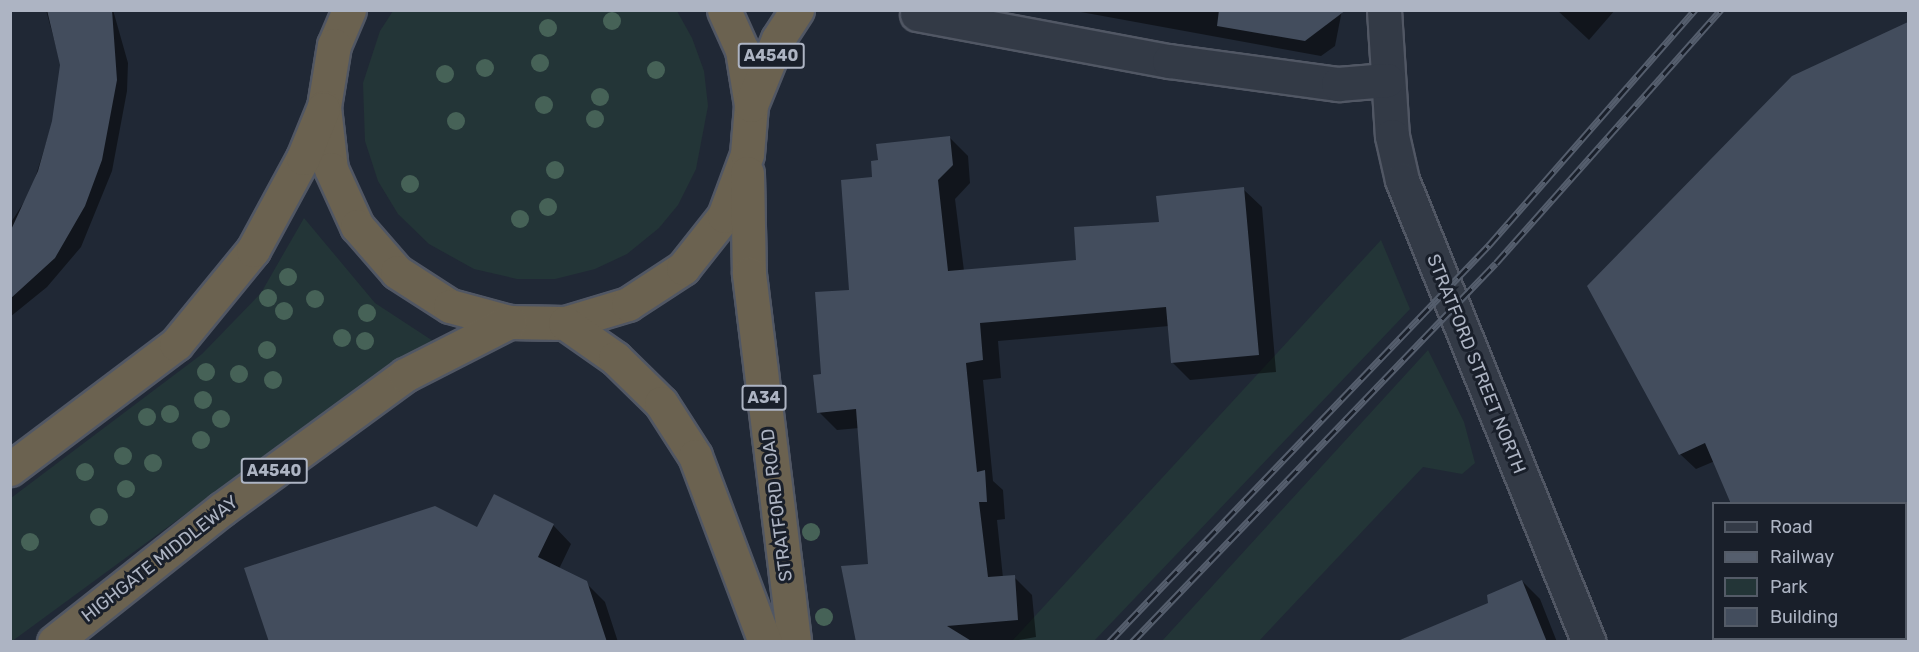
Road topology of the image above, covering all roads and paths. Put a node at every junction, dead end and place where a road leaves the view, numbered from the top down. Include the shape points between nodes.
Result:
1 (349, 10) edge
2 (724, 10) edge
3 (797, 10) edge
4 (1384, 10) edge
5 (917, 14) dead end
6 (1387, 80) junction
7 (751, 105) junction
8 (324, 107) junction
9 (747, 154) junction
10 (509, 322) junction
11 (565, 323) junction
12 (25, 447) edge
13 (10, 469) edge
14 (67, 638) edge
15 (765, 642) edge
16 (794, 642) edge
17 (1588, 642) edge

1 - 8 highway via 334,45
2 - 7 highway via 742,50
3 - 7 highway, A4540 via 778,39
4 - 6 street, STRATFORD STREET NORTH
5 - 6 street via 1169,61 1338,84
6 - 17 street, STRATFORD STREET NORTH via 1392,136 1402,180
7 - 9 highway
8 - 10 highway via 331,169 363,233 397,272 450,306
8 - 12 highway via 303,158 253,250 176,344
9 - 11 highway via 724,216 683,268 628,304
9 - 16 highway, STRATFORD ROAD / A34 via 749,274
10 - 11 highway
10 - 14 highway, HIGHGATE MIDDLEWAY / A4540 via 405,375 222,509
11 - 15 highway via 615,358 661,404 695,456
12 - 13 highway

